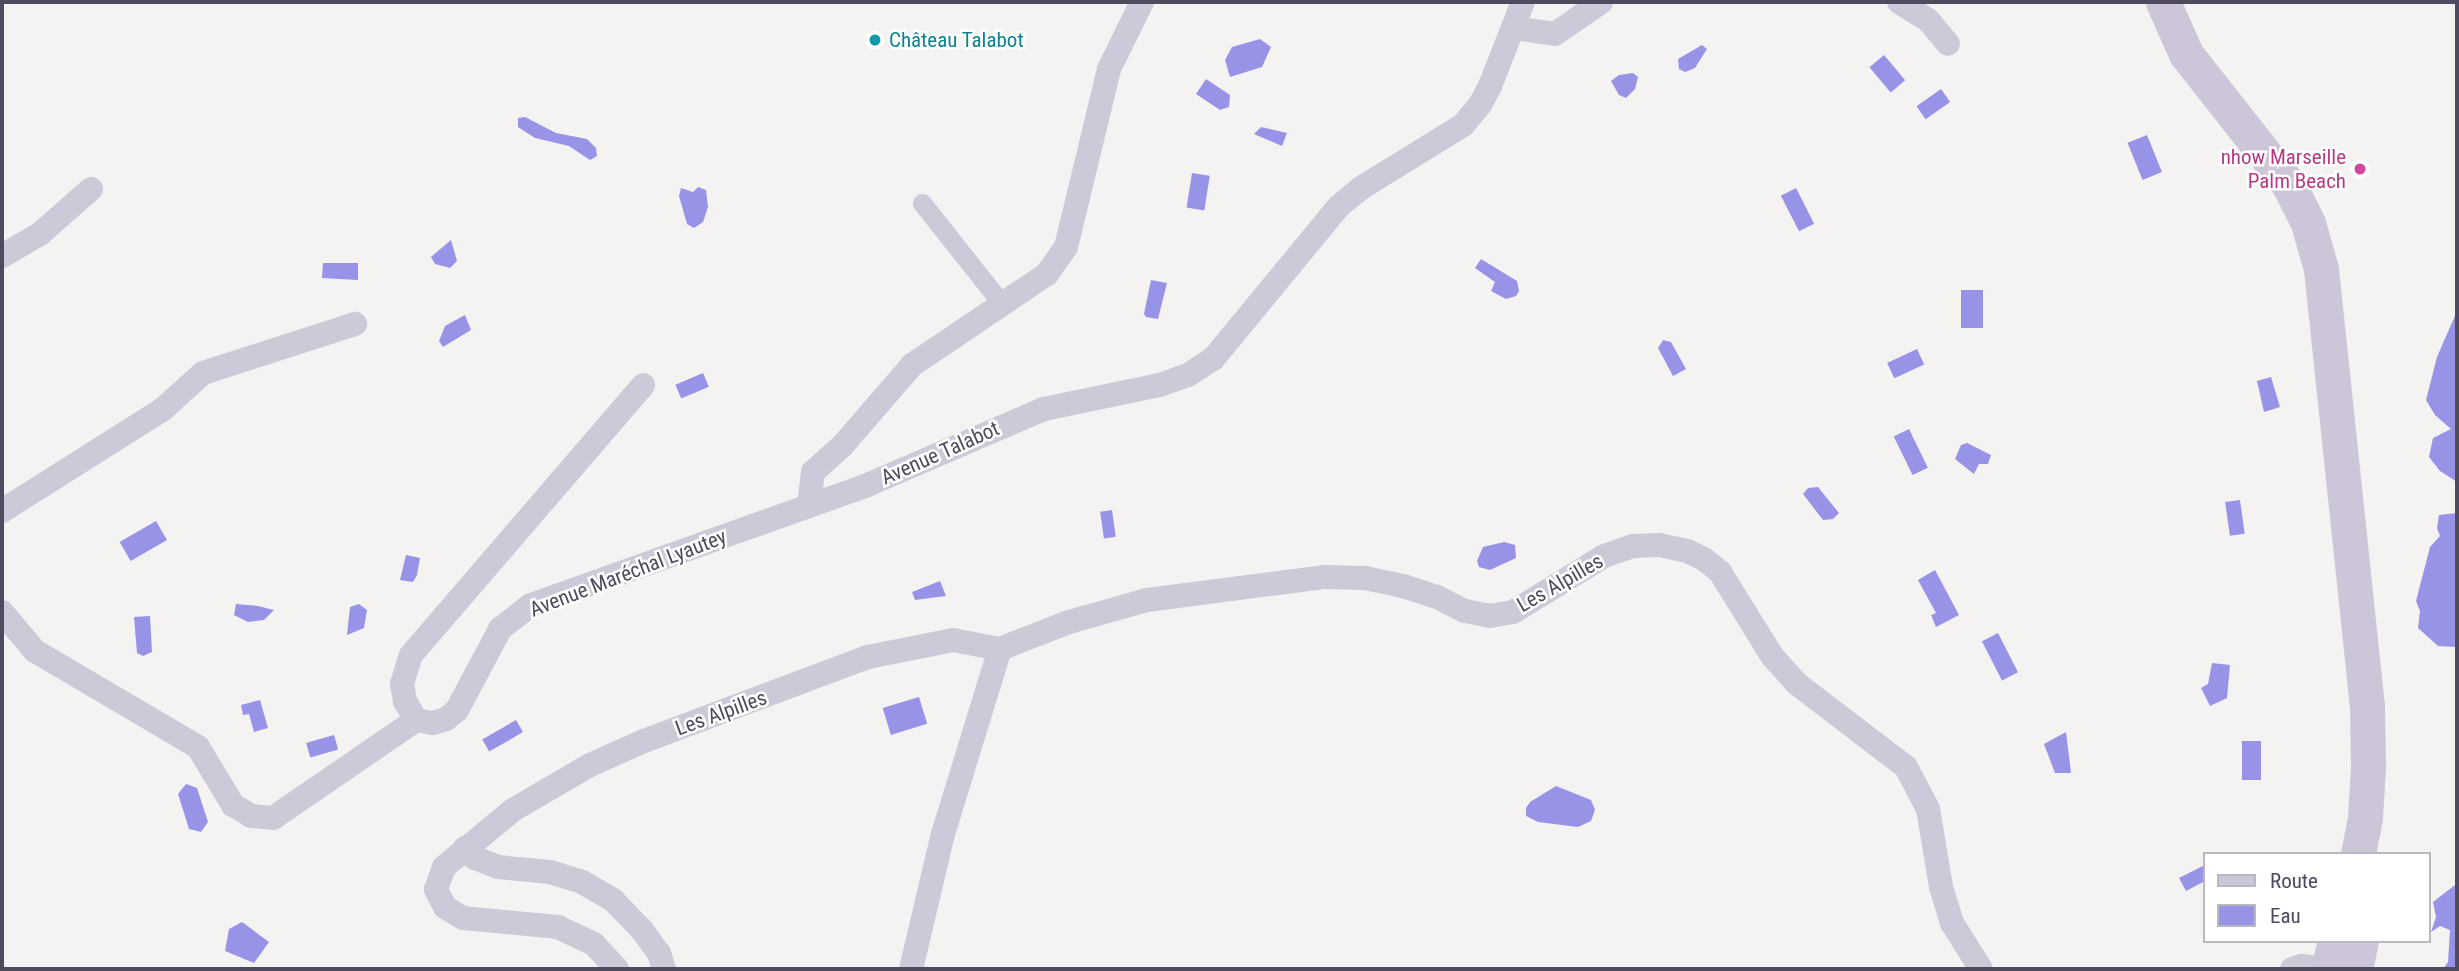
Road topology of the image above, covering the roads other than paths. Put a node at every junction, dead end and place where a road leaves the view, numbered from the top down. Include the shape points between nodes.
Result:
1 (1142, 2) edge
2 (1524, 2) edge
3 (1601, 2) edge
4 (1899, 2) edge
5 (2163, 2) edge
6 (2185, 2) edge
7 (1515, 28) junction
8 (1948, 44) dead end
9 (91, 189) dead end
10 (922, 203) dead end
11 (2, 256) edge
12 (1002, 304) junction
13 (355, 324) dead end
14 (643, 385) dead end
15 (843, 445) junction
16 (864, 486) junction
17 (809, 505) junction
18 (2, 511) edge
19 (2, 612) edge
20 (1000, 649) junction
21 (416, 720) junction
22 (465, 848) junction
23 (2358, 852) edge
24 (2379, 852) edge
25 (2335, 943) edge
26 (2361, 943) edge
27 (617, 969) edge
28 (664, 969) edge
29 (911, 969) edge
30 (1981, 969) edge
31 (2292, 969) edge
32 (2329, 969) edge
33 (2355, 969) edge

1 - 12 street via 1109,69 1066,247 1047,274
2 - 7 street, Avenue Talabot
3 - 7 street via 1555,34
4 - 8 street via 1928,20
5 - 23 main road via 2186,54 2289,185 2308,223 2321,269 2367,705 2367,780
6 - 24 main road via 2204,44 2304,173 2327,214 2342,264 2388,703 2389,765
7 - 16 street, Avenue Talabot via 1485,95 1462,125 1339,206 1213,359 1160,385 1044,409
9 - 11 street via 40,234
10 - 12 street
12 - 15 street via 912,365
13 - 18 street via 203,373 162,410
14 - 21 street via 411,655 402,684
15 - 16 street via 843,474 849,484
15 - 17 street via 813,472
16 - 17 street, Avenue Talabot
17 - 21 street, Avenue Maréchal Lyautey via 531,605 500,629 457,710 433,723
19 - 21 street, Avenue Maréchal Lyautey via 35,651 198,747 233,805 251,816 273,818
20 - 22 street, Les Alpilles via 954,639 868,657 590,765 513,810
20 - 29 street via 943,834
20 - 30 street, Les Alpilles via 1069,622 1147,600 1324,577 1365,578 1403,586 1490,616 1513,612 1604,556 1633,546 1687,551 1720,572 1772,656 1796,682 1906,767 1928,809 1952,923
22 - 27 street, Les Alpilles via 444,867 436,889 445,907 463,918 558,927 594,944
22 - 28 street via 475,858 498,867 550,872 582,882 612,900 642,930 659,953
25 - 32 main road
26 - 33 main road
31 - 32 street

